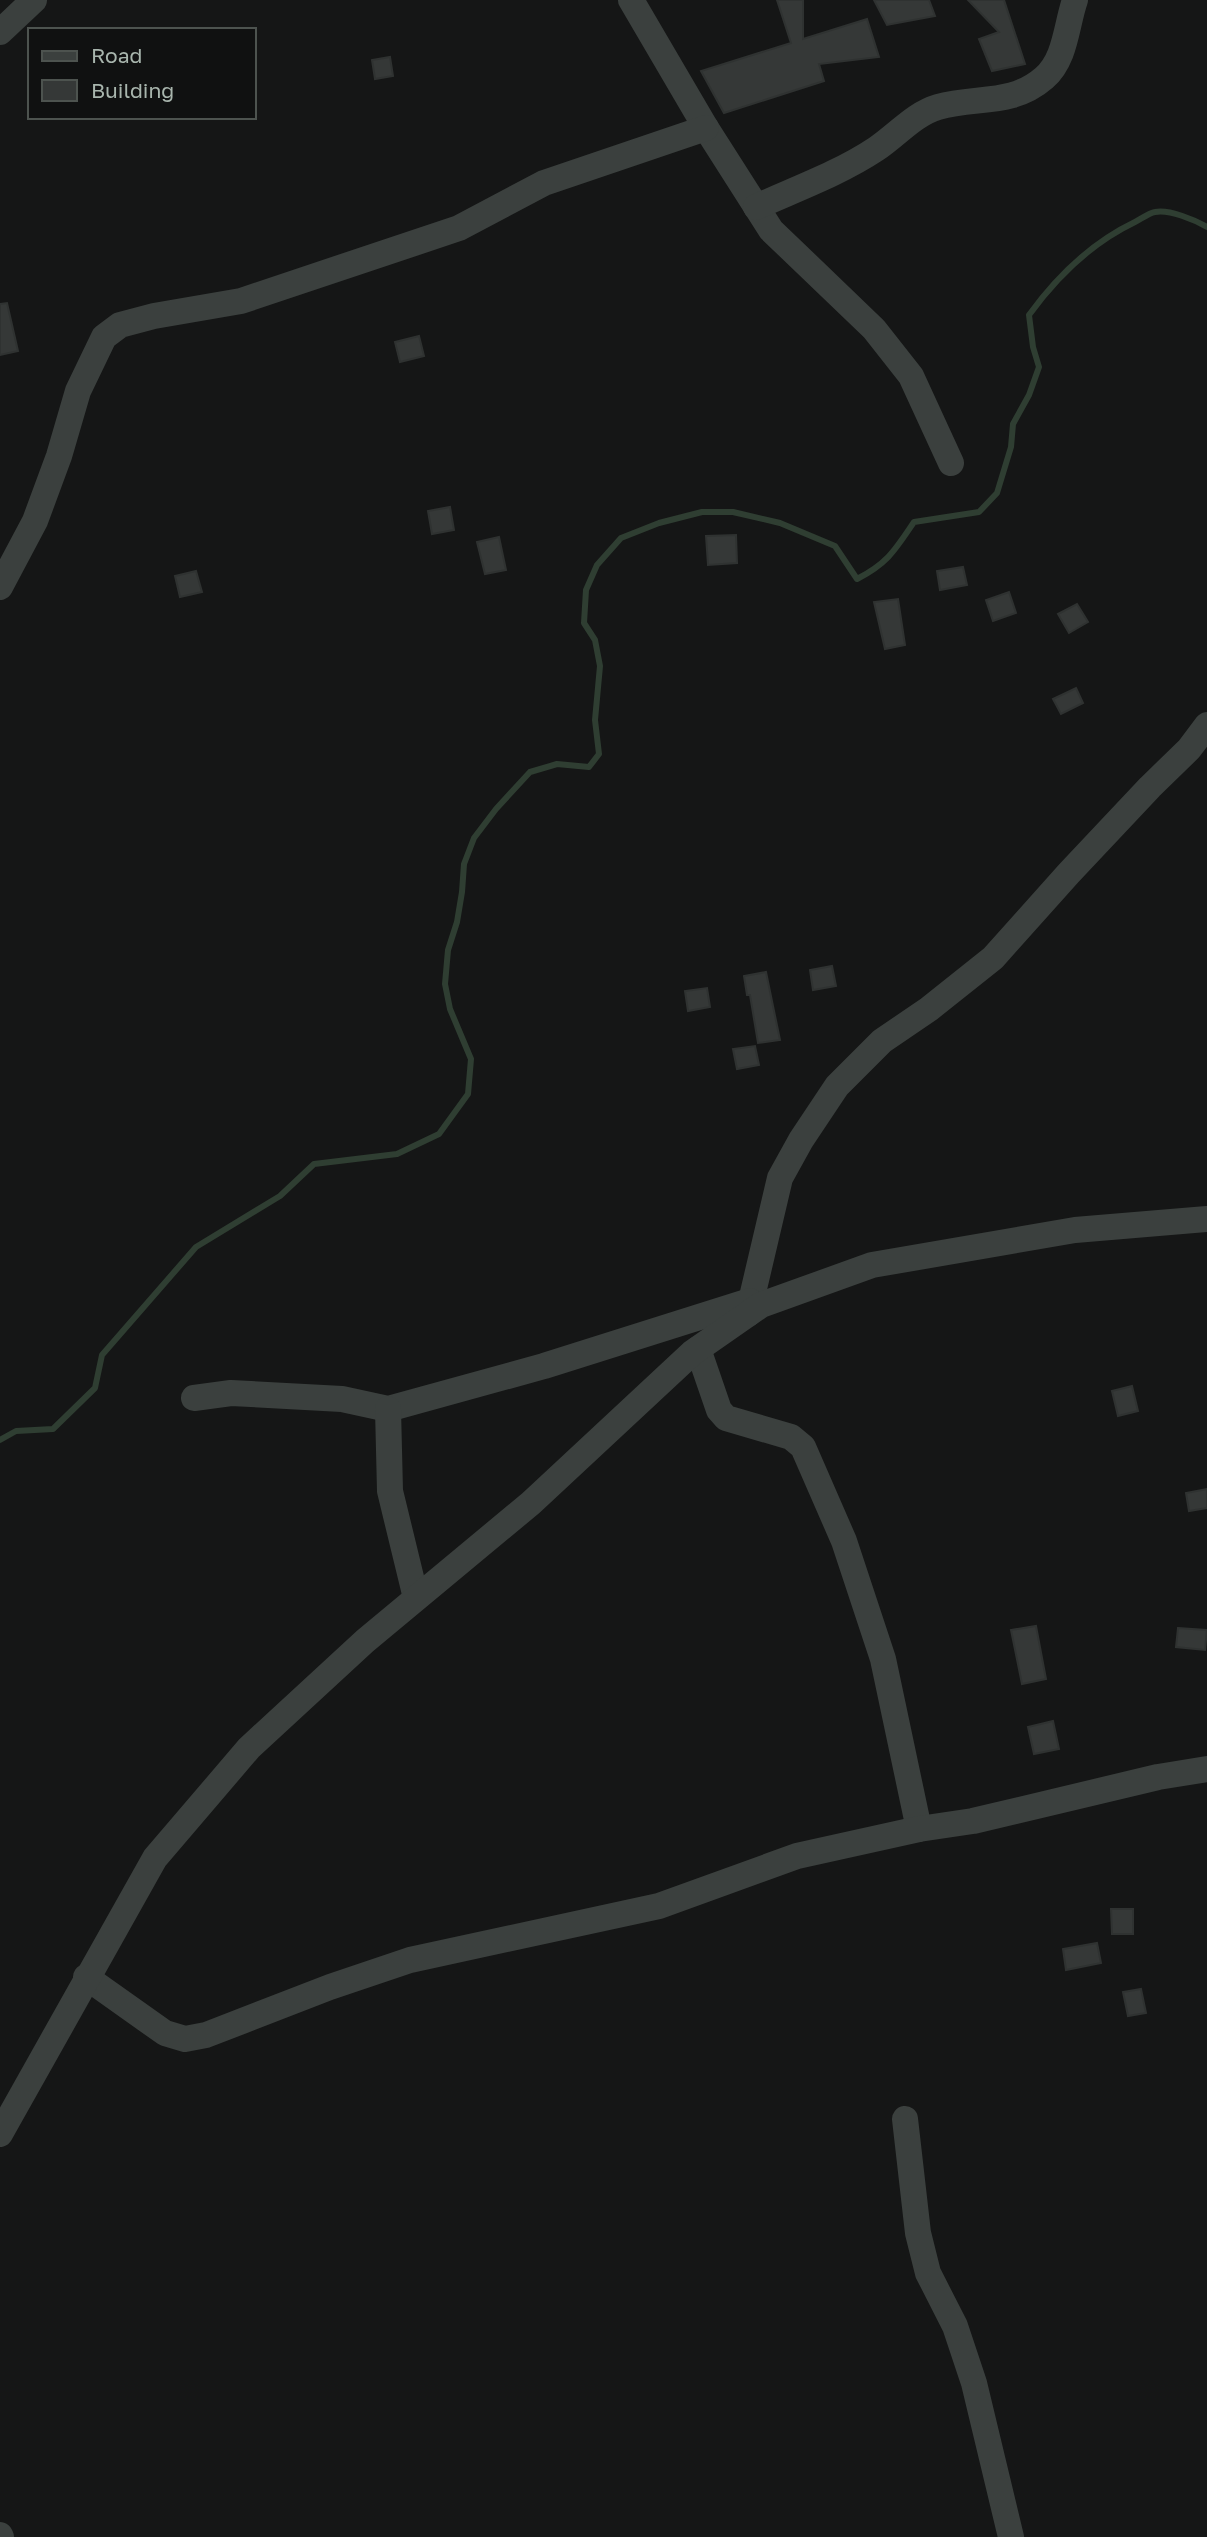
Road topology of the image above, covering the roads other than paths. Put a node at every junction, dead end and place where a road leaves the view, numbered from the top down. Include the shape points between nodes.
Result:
1 (34, 0) edge
2 (631, 0) edge
3 (1075, 0) edge
4 (0, 32) edge
5 (706, 128) junction
6 (756, 207) junction
7 (951, 463) dead end
8 (0, 587) edge
9 (1207, 725) edge
10 (1207, 1219) edge
11 (749, 1307) junction
12 (698, 1349) junction
13 (194, 1398) dead end
14 (388, 1409) junction
15 (416, 1598) junction
16 (1207, 1769) edge
17 (919, 1829) junction
18 (86, 1977) junction
19 (905, 2119) dead end
20 (0, 2134) edge
21 (1012, 2537) edge

1 - 4 street
2 - 5 street
3 - 6 street via 1060,57 1047,76 1026,92 936,108 842,168
5 - 6 street
5 - 8 street via 544,183 459,228 241,301 120,325 104,337 78,391 35,521
6 - 7 street via 771,230 874,329 911,376
9 - 11 street via 1189,750 993,958 882,1041 837,1086 780,1178
10 - 11 street via 1075,1230 872,1265
11 - 12 street
11 - 14 street
12 - 15 street via 531,1503
12 - 17 street via 726,1418 791,1437 803,1447 813,1467 844,1541 883,1659
13 - 14 street via 231,1393 342,1399
14 - 15 street via 390,1491
15 - 18 street via 249,1748 155,1858
16 - 17 street
17 - 18 street via 797,1856 659,1906 410,1960 185,2039 165,2033
18 - 20 street
19 - 21 street via 918,2233 928,2273 955,2326 974,2383

